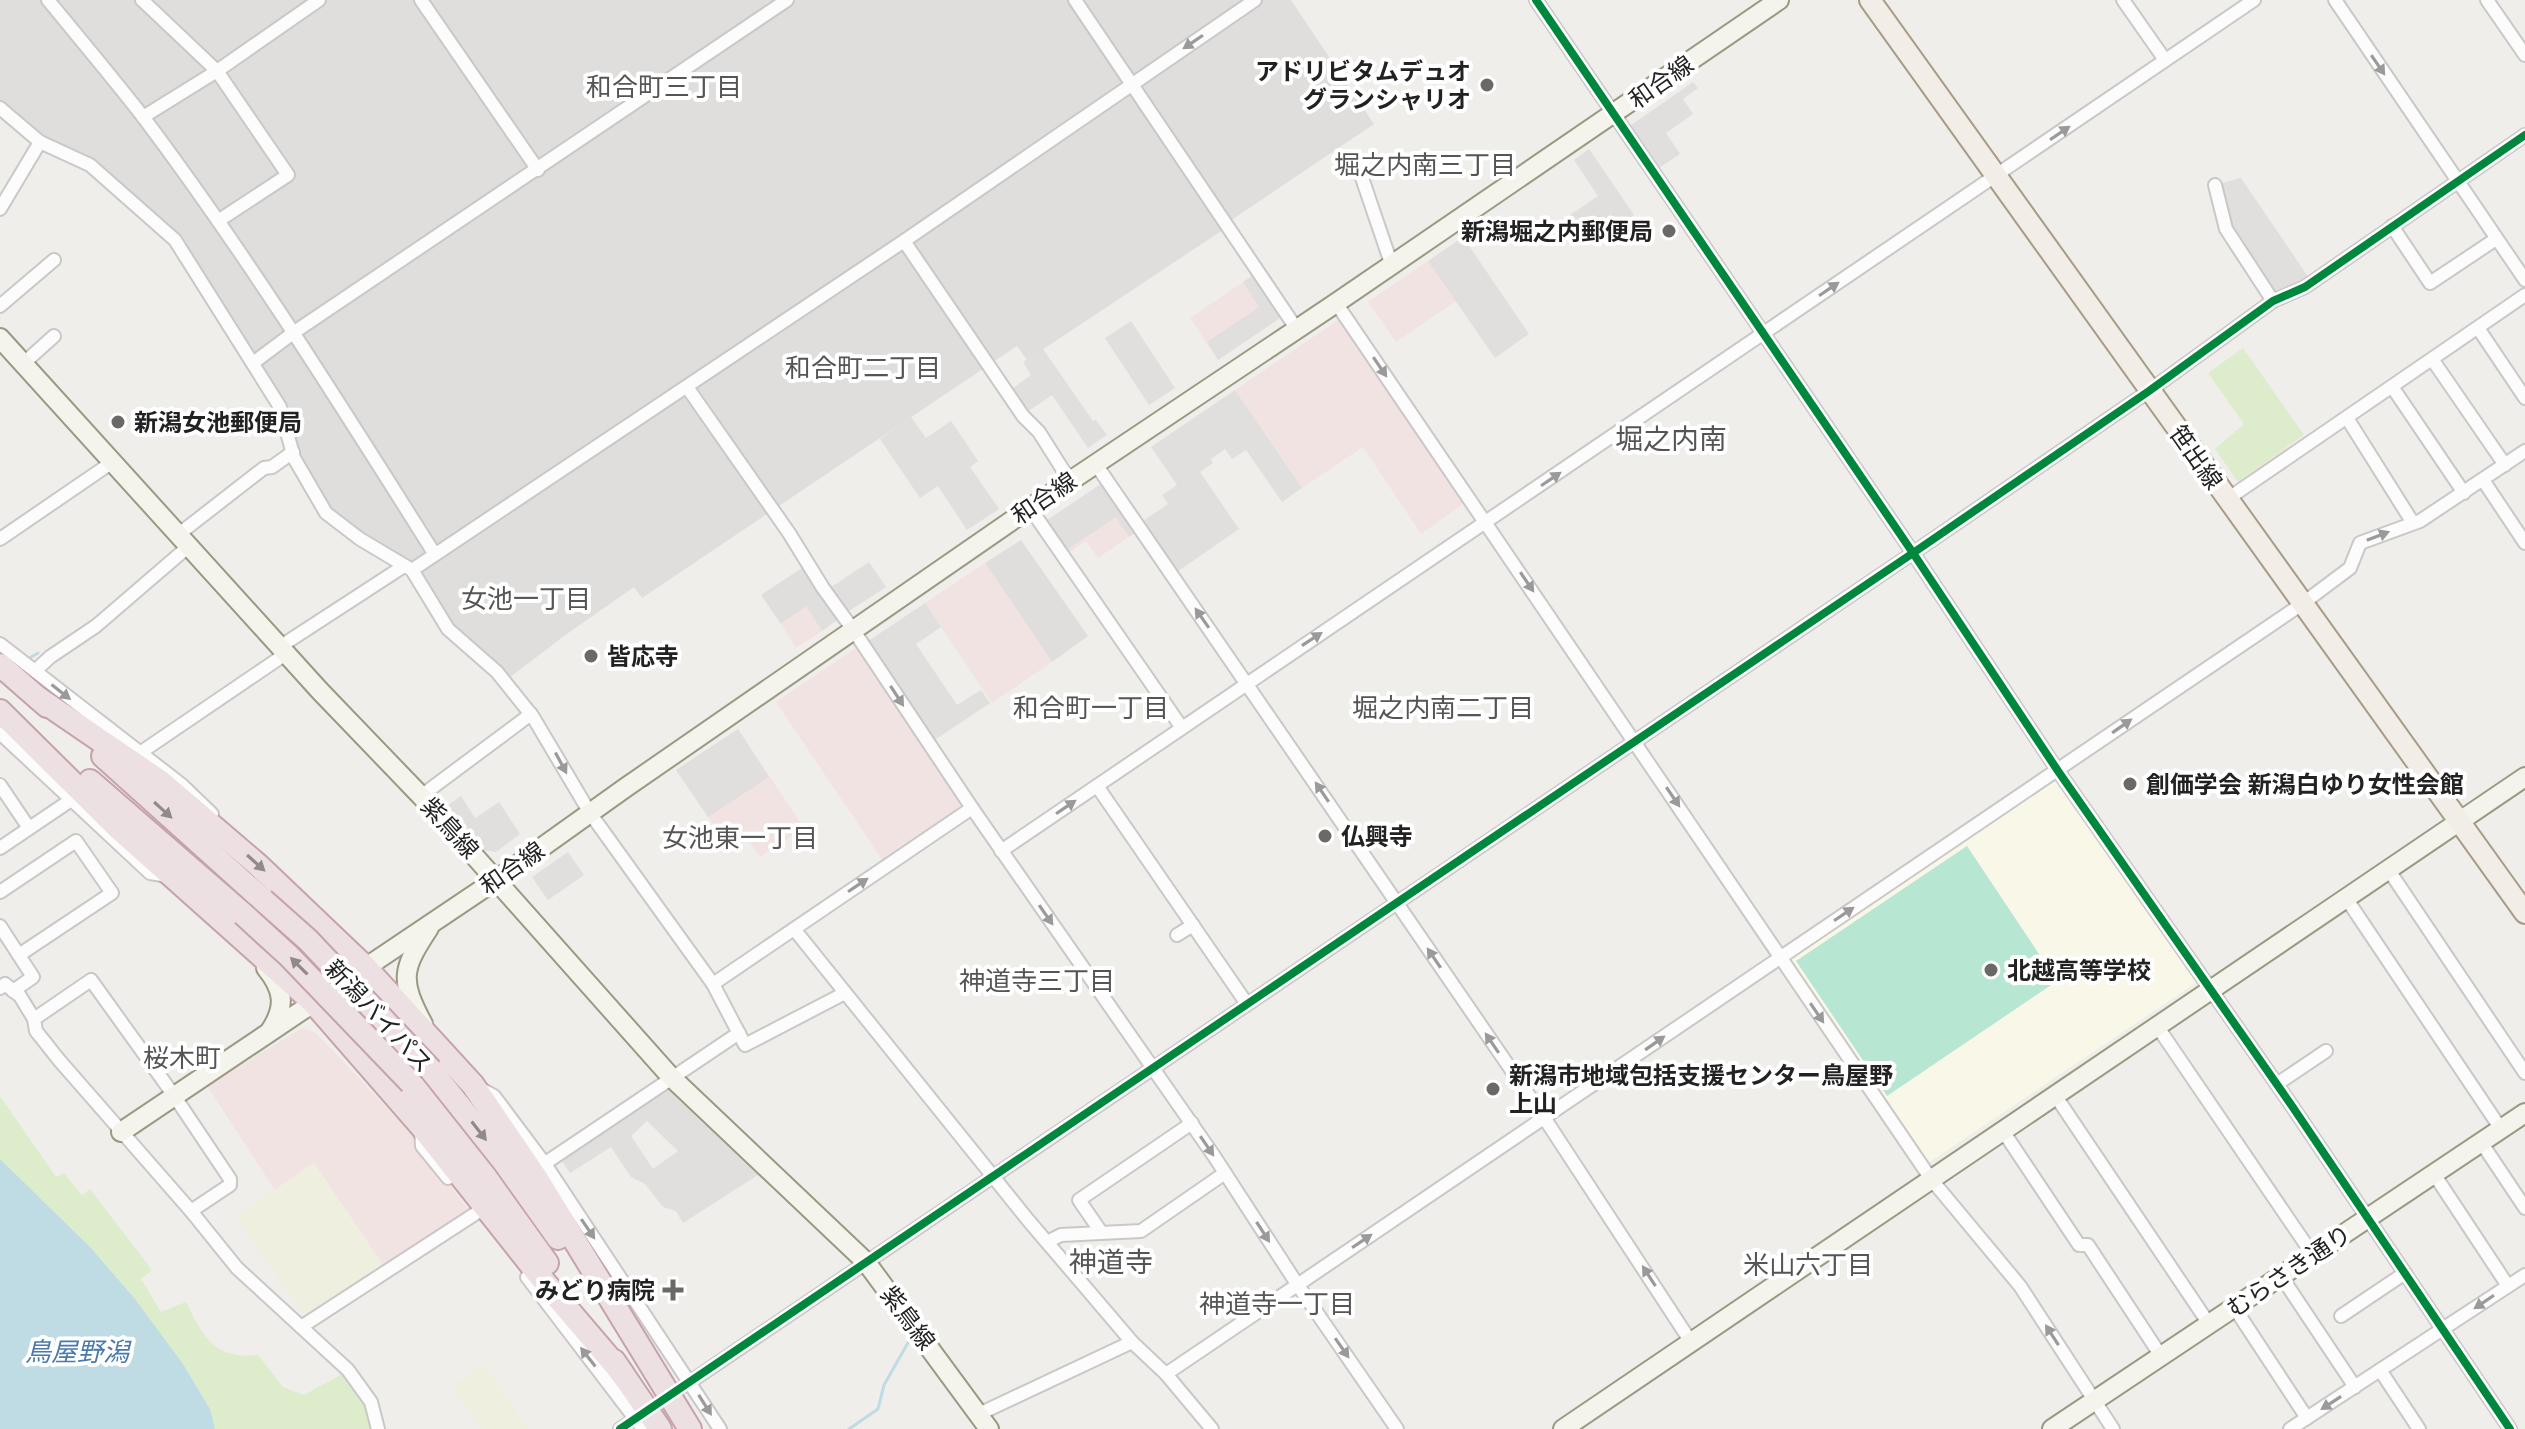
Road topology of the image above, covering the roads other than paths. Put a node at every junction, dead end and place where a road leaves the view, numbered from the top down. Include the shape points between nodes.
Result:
1 (48, 0) edge
2 (142, 0) edge
3 (319, 0) edge
4 (421, 0) edge
5 (787, 0) edge
6 (1075, 0) edge
7 (1255, 0) edge
8 (1536, 0) edge
9 (1779, 0) edge
10 (1870, 0) edge
11 (2123, 0) edge
12 (2254, 0) edge
13 (2335, 0) edge
14 (2487, 0) edge
15 (2525, 55) edge
16 (2165, 60) junction
17 (217, 71) junction
18 (1132, 84) junction
19 (0, 108) edge
20 (1615, 114) junction
21 (143, 117) junction
22 (2525, 135) edge
23 (40, 142) junction
24 (538, 170) junction
25 (1360, 172) dead end
26 (1996, 177) junction
27 (2456, 181) junction
28 (2215, 185) dead end
29 (0, 209) edge
30 (218, 221) junction
31 (2392, 226) junction
32 (2496, 239) junction
33 (904, 241) junction
34 (54, 260) dead end
35 (1391, 263) junction
36 (2525, 280) edge
37 (2525, 295) edge
38 (2273, 301) junction
39 (1336, 303) junction
40 (0, 306) edge
41 (1296, 328) junction
42 (2478, 328) junction
43 (293, 333) junction
44 (1764, 333) junction
45 (54, 336) dead end
46 (0, 338) edge
47 (2432, 359) junction
48 (24, 363) junction
49 (253, 363) junction
50 (687, 387) junction
51 (2393, 388) junction
52 (2149, 391) junction
53 (2525, 398) edge
54 (2347, 418) junction
55 (2525, 451) edge
56 (293, 452) junction
57 (114, 461) junction
58 (1095, 463) junction
59 (2505, 465) junction
60 (2483, 480) junction
61 (1070, 481) junction
62 (2464, 493) junction
63 (2226, 500) junction
64 (1030, 508) junction
65 (1487, 523) junction
66 (2413, 523) junction
67 (0, 539) edge
68 (184, 540) junction
69 (2525, 543) edge
70 (434, 553) junction
71 (1913, 553) junction
72 (408, 568) junction
73 (2302, 604) junction
74 (854, 631) junction
75 (0, 644) edge
76 (284, 649) junction
77 (0, 665) edge
78 (35, 671) junction
79 (1247, 682) junction
80 (38, 698) junction
81 (0, 704) edge
82 (0, 711) edge
83 (531, 714) junction
84 (1182, 728) junction
85 (0, 733) edge
86 (1635, 742) junction
87 (137, 755) junction
88 (2058, 771) junction
89 (2525, 777) edge
90 (0, 785) edge
91 (1097, 786) junction
92 (421, 796) junction
93 (73, 799) junction
94 (972, 808) junction
95 (590, 813) junction
96 (2459, 821) junction
97 (29, 828) junction
98 (226, 837) junction
99 (0, 848) edge
100 (1001, 851) junction
101 (2388, 869) junction
102 (171, 877) junction
103 (496, 880) junction
104 (0, 892) edge
105 (272, 893) junction
106 (2346, 898) junction
107 (1397, 903) junction
108 (2525, 913) edge
109 (433, 922) junction
110 (1193, 925) junction
111 (0, 926) edge
112 (794, 929) junction
113 (1177, 935) dead end
114 (19, 955) junction
115 (261, 956) junction
116 (1779, 957) junction
117 (365, 967) junction
118 (713, 984) junction
119 (6, 989) edge
120 (2211, 990) junction
121 (845, 993) junction
122 (313, 1002) junction
123 (1247, 1004) junction
124 (34, 1019) junction
125 (2157, 1026) junction
126 (268, 1033) junction
127 (739, 1033) junction
128 (2326, 1051) dead end
129 (436, 1060) junction
130 (1153, 1067) junction
131 (2525, 1073) edge
132 (375, 1074) junction
133 (671, 1077) junction
134 (2277, 1084) junction
135 (473, 1085) junction
136 (2055, 1095) junction
137 (175, 1097) junction
138 (2524, 1116) edge
139 (1545, 1119) junction
140 (1192, 1123) junction
141 (421, 1126) junction
142 (2501, 1129) junction
143 (2003, 1131) junction
144 (121, 1132) junction
145 (2481, 1142) junction
146 (542, 1166) junction
147 (1225, 1173) junction
148 (2434, 1174) junction
149 (992, 1176) junction
150 (1931, 1179) junction
151 (2525, 1208) edge
152 (191, 1211) junction
153 (479, 1211) junction
154 (2368, 1218) junction
155 (1101, 1232) junction
156 (1047, 1242) junction
157 (2313, 1255) junction
158 (866, 1262) junction
159 (2405, 1273) junction
160 (2525, 1275) edge
161 (2281, 1276) junction
162 (1297, 1284) junction
163 (2508, 1286) junction
164 (2234, 1307) junction
165 (2341, 1316) dead end
166 (2209, 1324) junction
167 (301, 1327) junction
168 (2443, 1329) junction
169 (1132, 1342) junction
170 (1691, 1342) junction
171 (2161, 1356) junction
172 (2380, 1370) junction
173 (622, 1373) junction
174 (1166, 1374) junction
175 (687, 1384) junction
176 (2355, 1387) junction
177 (2094, 1401) junction
178 (2307, 1418) junction
179 (640, 1421) edge
180 (984, 1422) edge
181 (1587, 1422) edge
182 (378, 1429) edge
183 (620, 1429) edge
184 (660, 1429) edge
185 (690, 1429) edge
186 (720, 1429) edge
187 (1212, 1429) edge
188 (1397, 1429) edge
189 (1563, 1429) edge
190 (2052, 1429) edge
191 (2113, 1429) edge
192 (2290, 1429) edge
193 (2419, 1429) edge
194 (2510, 1429) edge

1 - 21 street
2 - 17 street
3 - 17 street
4 - 24 street
5 - 24 street
6 - 18 street
7 -> 18 street
8 - 20 street
9 - 20 street, 和合線
10 - 26 main road, 笹出線
11 - 16 street
12 - 16 street
13 -> 27 street
14 - 15 street
26 -> 16 street
17 - 21 street
17 - 30 street via 288,175
18 - 33 street
18 - 41 street
19 - 23 street
20 - 35 street, 和合線
20 - 44 street
21 - 30 street
22 - 27 street
23 - 29 street
23 - 49 street via 90,165 175,240
24 - 43 street
25 - 35 street
44 -> 26 street
26 - 52 main road, 笹出線
27 - 31 street
27 - 32 street
28 - 38 street via 2226,229
30 - 43 street
31 - 32 street via 2430,283
31 - 38 street via 2305,287
32 - 36 street
33 - 50 street
33 - 61 street
34 - 40 street
35 - 39 street, 和合線
37 - 42 street
38 - 52 street
39 - 41 street, 和合線
39 -> 65 street
41 - 58 street, 和合線
42 - 47 street
42 - 53 street
43 - 49 street
43 - 70 street
65 -> 44 street
44 - 71 street
45 - 48 street
46 - 48 street, 紫鳥線
47 - 51 street
47 - 59 street
48 - 57 street, 紫鳥線
49 - 56 street via 280,407
50 - 70 street
50 - 74 street
51 - 54 street
51 - 62 street
52 - 63 main road, 笹出線
52 - 71 street
54 - 63 street
54 - 66 street
55 - 59 street
56 - 68 street via 264,468
56 - 72 street via 326,513
57 - 67 street
57 - 68 street, 紫鳥線
58 - 61 street, 和合線
79 -> 58 street
59 - 60 street
60 - 62 street
60 - 69 street
61 - 64 street, 和合線
62 - 66 street
63 - 73 main road, 笹出線
64 - 74 street, 和合線
64 - 84 street
79 -> 65 street
65 -> 86 street
73 -> 66 street via 2350,568 2360,543
68 - 76 street, 紫鳥線
68 - 78 street via 96,626
70 - 72 street
71 - 86 street
71 - 88 street
72 - 76 street
72 - 83 street via 448,629 497,672
88 -> 73 street
73 - 96 main road, 笹出線
74 -> 94 street
74 - 95 street, 和合線
75 - 78 street
76 - 87 street
76 - 92 street, 紫鳥線
77 - 80 highway, 新潟バイパス
78 -> 87 street
79 - 84 street
107 -> 79 street
80 - 98 highway via 161,782
80 -> 105 highway, 新潟バイパス
173 -> 81 highway, 新潟バイパス, bridge via 484,1175 411,1083 243,914
82 - 102 highway
83 - 92 street
83 -> 95 street
84 - 91 street
85 - 93 street
86 - 107 street
86 -> 116 street
87 - 98 street via 209,809
116 -> 88 street
88 - 120 street
89 - 96 street
90 - 97 street
100 -> 91 street
91 - 110 street
92 - 103 street, 紫鳥線
93 - 97 street
93 - 102 street via 150,873
94 - 100 street
112 -> 94 street
95 - 103 street, 和合線
95 - 118 street
96 - 101 street
96 - 108 main road, 笹出線
97 - 99 street
98 -> 105 highway
100 -> 130 street
101 - 106 street
101 - 131 street
102 - 115 highway
103 - 109 street, 和合線
103 - 133 street, 紫鳥線
104 - 114 street via 76,841 112,893
105 - 117 highway
105 - 122 highway via 311,924 333,963 331,983
105 - 129 highway, 新潟バイパス, bridge via 308,940 360,993
106 - 120 street
106 - 142 street
107 - 123 street
139 -> 107 street
109 - 117 street, 和合線
109 - 129 street via 405,974
110 - 113 street
110 - 123 street
111 - 114 street
112 - 118 street
112 - 121 street
114 - 119 street via 33,977
115 - 122 highway
115 - 126 street via 282,995 278,1019
139 -> 116 street
116 -> 150 street
117 - 122 street, 和合線
117 - 129 highway
117 - 132 highway via 357,983 356,1011
118 - 127 street
119 - 124 street via 20,996
120 - 125 street
120 - 134 street
121 - 127 street via 745,1045
121 - 149 street
122 - 126 street, 和合線
122 - 132 highway
123 - 130 street
124 - 137 street via 91,980
124 - 144 street via 36,1031
125 - 136 street
125 - 157 street
126 - 137 street, 和合線
127 - 133 street
128 - 134 street
129 - 135 highway
129 -> 185 highway, 新潟バイパス
130 - 140 street
130 - 149 street
132 - 141 highway
133 - 146 street
133 - 158 street, 紫鳥線
134 - 154 street
135 - 146 street via 494,1096
135 - 185 highway
136 - 143 street
136 - 166 street
137 - 144 street, 和合線
137 - 152 street via 230,1179 230,1185
138 - 142 street, むらさき通り
162 -> 139 street
170 -> 139 street
140 -> 147 street
140 - 155 street via 1079,1200
141 - 153 street via 422,1146
141 - 173 highway
142 - 145 street, むらさき通り
143 - 150 street
143 - 171 street via 2079,1245 2088,1245
144 - 152 street
145 - 148 street, むらさき通り
145 - 151 street
146 -> 175 street
147 - 155 street via 1141,1231
147 -> 162 street
148 - 154 street, むらさき通り
148 - 163 street
149 - 156 street
149 - 158 street
150 - 170 street
177 -> 150 street via 2020,1286
152 - 167 street via 237,1268
153 - 167 street
179 -> 153 street
154 - 157 street, むらさき通り
154 - 159 street
155 - 156 street via 1061,1235
156 - 169 street
157 - 161 street, むらさき通り
158 - 175 street
158 - 180 street, 紫鳥線
159 - 165 street
159 - 168 street
160 - 163 street
161 - 164 street, むらさき通り
161 - 176 street
162 - 174 street
162 -> 188 street
163 -> 168 street
164 - 166 street, むらさき通り
164 - 178 street
166 - 171 street, むらさき通り
167 - 182 street via 348,1370 371,1402
168 - 172 street
168 - 194 street
169 - 174 street
169 - 180 street
170 - 181 street
171 - 177 street, むらさき通り
172 - 176 street
172 - 193 street
173 - 184 highway, 新潟バイパス
174 - 187 street
175 -> 186 street
176 -> 178 street
177 - 190 street, むらさき通り
177 - 191 street
178 - 192 street
179 - 183 street
181 - 189 street

